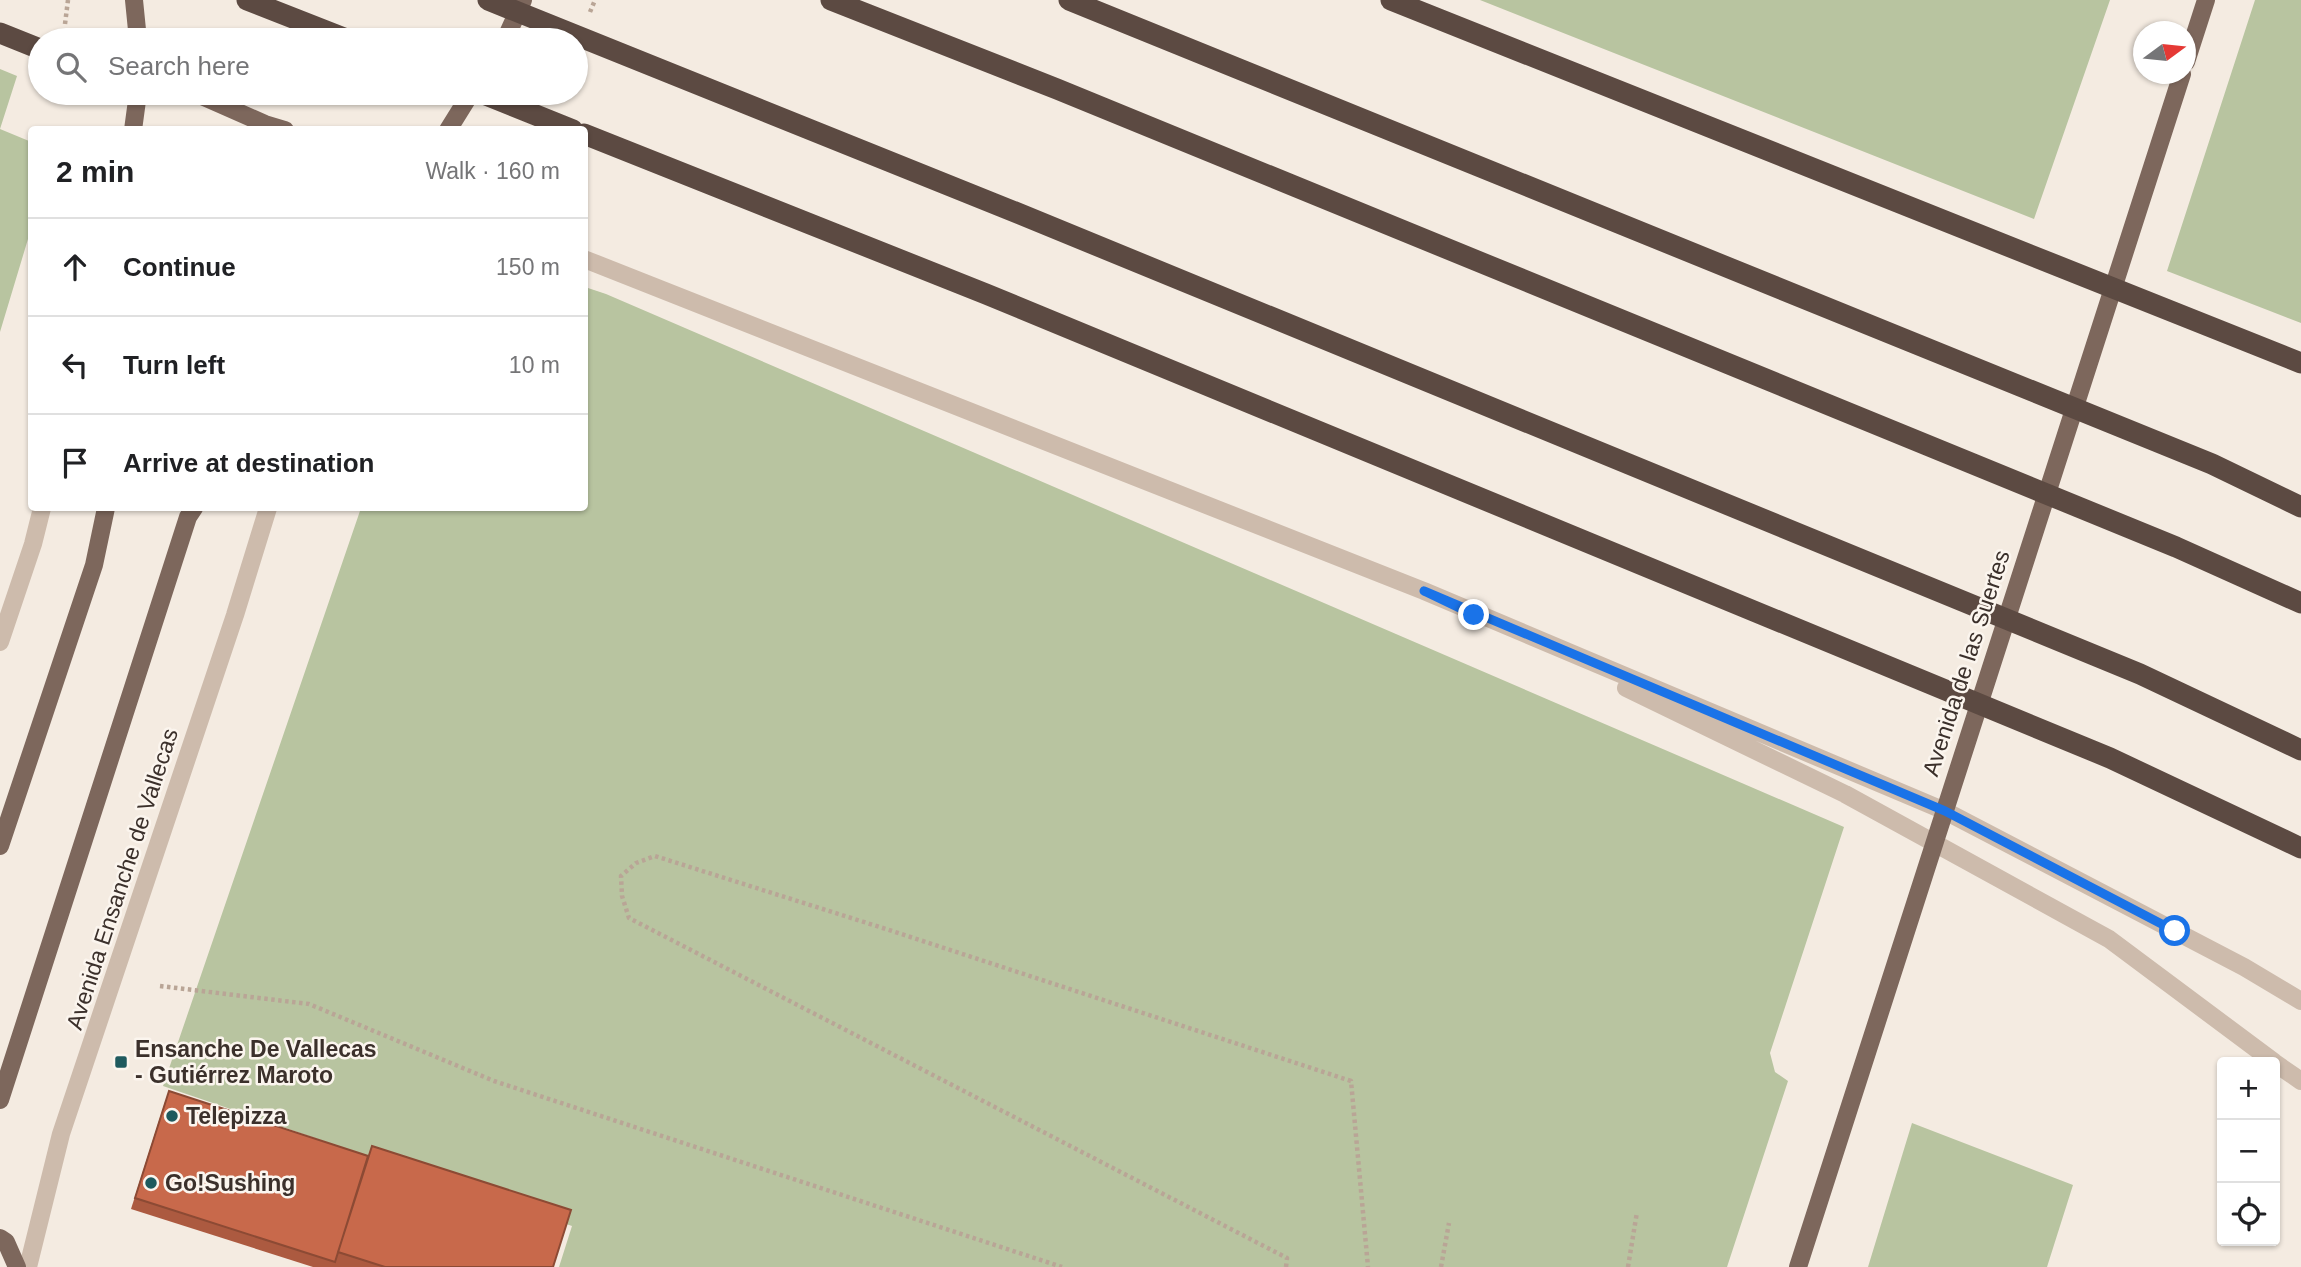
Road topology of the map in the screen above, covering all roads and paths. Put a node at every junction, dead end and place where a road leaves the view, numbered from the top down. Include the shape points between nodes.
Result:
1 (68, 0) edge
2 (247, 0) edge
3 (488, 0) edge
4 (523, 0) edge
5 (831, 0) edge
6 (1069, 0) edge
7 (1391, 0) edge
8 (2206, 0) edge
9 (134, 4) edge
10 (65, 24) dead end
11 (137, 28) edge
12 (318, 28) edge
13 (510, 28) edge
14 (558, 28) edge
15 (2196, 31) edge
16 (0, 33) edge
17 (588, 40) edge
18 (28, 44) edge
19 (2179, 84) edge
20 (136, 105) edge
21 (222, 105) edge
22 (464, 105) edge
23 (511, 105) edge
24 (134, 126) edge
25 (272, 126) edge
26 (450, 126) edge
27 (563, 126) edge
28 (588, 136) edge
29 (588, 261) edge
30 (2301, 363) edge
31 (2301, 507) edge
32 (41, 511) edge
33 (105, 511) edge
34 (192, 511) edge
35 (267, 511) edge
36 (1424, 591) junction
37 (2301, 603) edge
38 (0, 642) edge
39 (2301, 750) edge
40 (0, 846) edge
41 (2301, 848) edge
42 (160, 986) dead end
43 (2301, 1001) edge
44 (2267, 1057) edge
45 (2280, 1066) edge
46 (2301, 1081) edge
47 (0, 1100) edge
48 (1637, 1212) dead end
49 (1449, 1223) dead end
50 (0, 1238) edge
51 (17, 1267) edge
52 (28, 1267) edge
53 (1062, 1267) edge
54 (1286, 1267) edge
55 (1368, 1267) edge
56 (1441, 1267) edge
57 (1628, 1267) edge
58 (1798, 1267) edge

1 - 10 path
2 - 12 highway
3 - 14 highway
4 - 13 main road
5 - 37 highway via 2124,526
6 - 31 highway via 2212,464
7 - 30 highway
8 - 15 main road
9 - 11 main road
16 - 18 highway
17 - 39 highway via 2127,669
19 - 58 main road, Avenida de las Suertes
20 - 24 main road
21 - 25 main road
22 - 26 main road
23 - 27 highway
28 - 41 highway via 986,294 2097,752
29 - 36 street
32 - 38 street
33 - 40 main road via 94,565
34 - 47 main road
35 - 52 street, Avenida Ensanche de Vallecas via 61,1135
36 - 43 street via 1945,811
36 - 44 street via 1845,793 2109,939
42 - 53 path via 309,1003 494,1081
45 - 46 street
48 - 57 path
49 - 56 path
50 - 51 main road
54 - 55 path via 1287,1258 629,918 621,876 654,856 1351,1081

